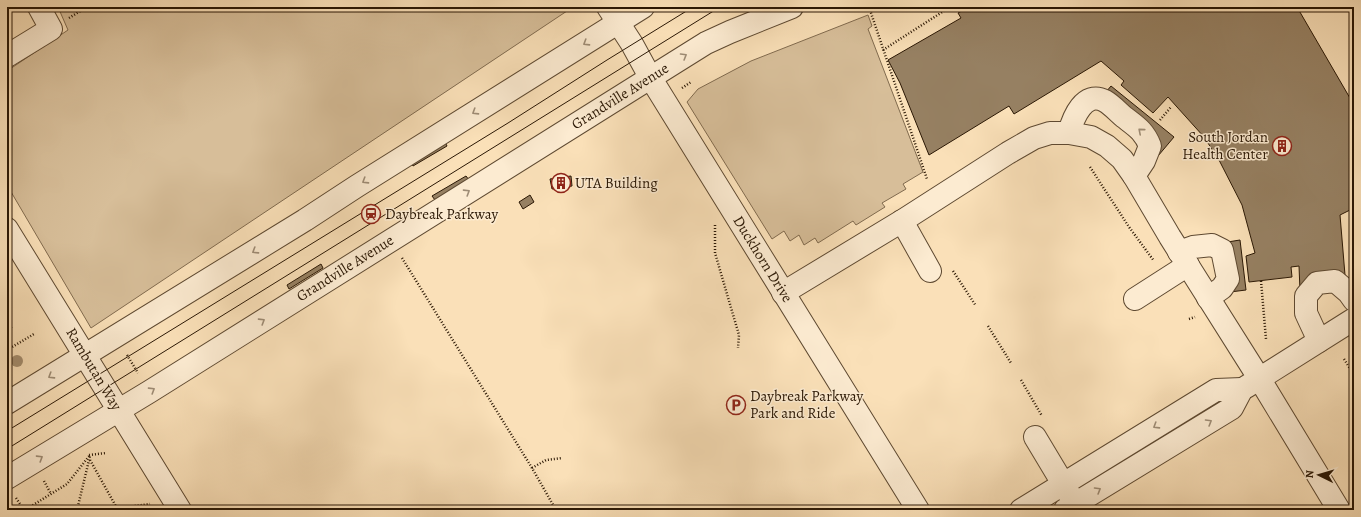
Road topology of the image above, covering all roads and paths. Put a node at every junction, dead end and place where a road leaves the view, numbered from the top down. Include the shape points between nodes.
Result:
1 (39, 7) edge
2 (643, 7) edge
3 (792, 7) edge
4 (869, 7) edge
5 (950, 7) edge
6 (613, 15) edge
7 (884, 50) junction
8 (7, 56) edge
9 (650, 77) junction
10 (691, 82) dead end
11 (680, 90) dead end
12 (1069, 133) junction
13 (1090, 167) dead end
14 (1134, 176) junction
15 (928, 182) dead end
16 (902, 221) junction
17 (715, 224) dead end
18 (7, 229) edge
19 (399, 253) dead end
20 (1183, 258) junction
21 (1156, 264) dead end
22 (930, 271) dead end
23 (953, 271) dead end
24 (1261, 282) dead end
25 (784, 293) junction
26 (1208, 298) junction
27 (1135, 299) dead end
28 (1354, 300) edge
29 (976, 306) dead end
30 (1354, 319) edge
31 (988, 326) dead end
32 (34, 334) dead end
33 (1266, 339) dead end
34 (1319, 341) junction
35 (738, 348) dead end
36 (7, 350) edge
37 (85, 356) junction
38 (1344, 359) dead end
39 (1011, 363) dead end
40 (1354, 375) edge
41 (1021, 380) dead end
42 (1250, 384) junction
43 (7, 403) edge
44 (118, 410) junction
45 (1040, 428) joint
46 (92, 449) dead end
47 (90, 455) junction
48 (562, 458) dead end
49 (89, 459) junction
50 (532, 468) junction
51 (41, 478) dead end
52 (1062, 485) junction
53 (10, 486) edge
54 (51, 494) junction
55 (151, 504) dead end
56 (1073, 508) edge
57 (118, 509) edge
58 (24, 510) edge
59 (77, 510) edge
60 (102, 510) edge
61 (180, 510) edge
62 (556, 510) edge
63 (918, 510) edge
64 (1021, 510) edge
65 (1338, 510) edge

1 - 8 street via 51,29
2 - 6 street
9 -> 3 street, Grandville Avenue via 706,43
4 - 7 path
5 - 7 path
6 - 9 street, Duckhorn Drive
6 -> 37 street via 305,220
7 - 15 path
9 - 25 street, Duckhorn Drive
44 -> 9 street, Grandville Avenue
10 - 11 path
12 - 14 street via 1091,137 1107,146 1122,159
14 -> 12 street via 1150,146 1146,136 1104,100 1092,99 1081,106 1073,119
12 - 16 street via 1050,133 1034,138
13 - 21 path
14 - 20 street
16 - 22 street
16 - 25 street
17 - 35 path via 715,253 739,335
18 - 37 street, Rambutan Way
19 - 50 path
20 - 26 street
20 - 26 street via 1193,247 1212,245 1222,250 1228,279 1222,288
20 - 27 street
23 - 29 path
24 - 33 path
25 - 63 street, Duckhorn Drive
26 - 42 street
28 - 34 street via 1335,281 1317,283 1306,296 1306,313
30 - 34 street
31 - 39 path
32 - 36 path
34 - 42 street
37 -> 43 street
37 - 44 street, Rambutan Way
38 - 40 path
41 - 45 path
42 -> 52 street via 1216,390
56 -> 42 street via 1232,408
42 - 65 street
53 -> 44 street, Grandville Avenue
44 - 61 street, Rambutan Way
45 - 52 street
46 - 47 path
47 - 49 path
47 - 54 path via 67,484
48 - 50 path via 546,460
49 - 57 path
49 - 59 path
50 - 62 path
51 - 54 path
52 - 56 street
52 - 64 street
53 - 58 path
54 - 58 path
55 - 57 path
57 - 60 path

